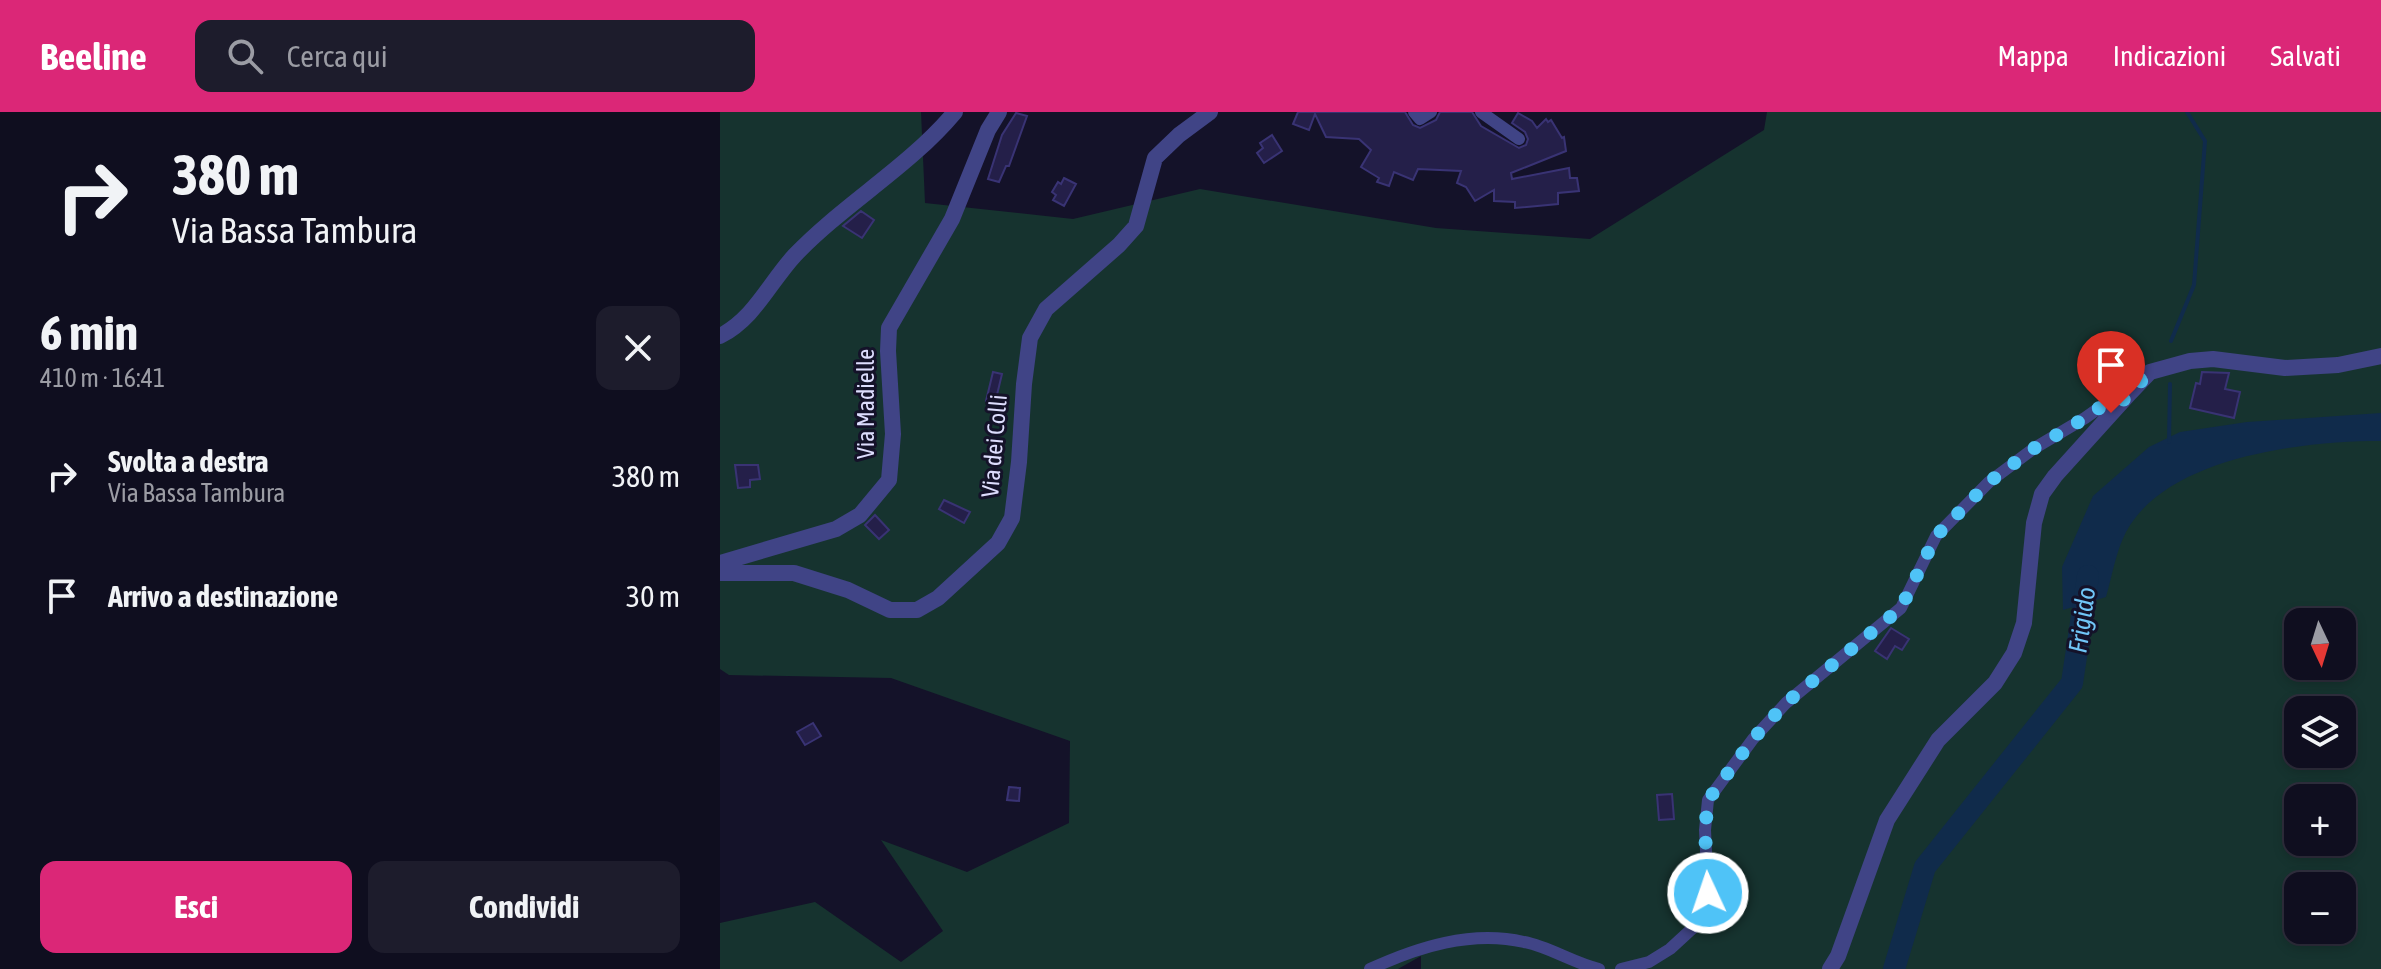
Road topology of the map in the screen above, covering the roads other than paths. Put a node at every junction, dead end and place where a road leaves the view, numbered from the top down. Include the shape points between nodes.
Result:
1 (955, 112) edge
2 (999, 112) edge
3 (1210, 112) edge
4 (1481, 112) edge
5 (1422, 114) edge
6 (1407, 127) dead end
7 (1519, 139) dead end
8 (720, 336) edge
9 (2381, 356) edge
10 (2150, 372) junction
11 (720, 563) edge
12 (720, 573) edge
13 (1370, 969) edge
14 (1599, 969) edge
15 (1621, 969) edge
16 (1830, 969) edge

1 - 8 street via 933,139 794,257 754,310
2 - 11 street, Via Madielle via 952,219 889,328 889,480 860,515 836,529
3 - 12 street, Via dei Colli via 1155,158 1136,226 1046,309 1030,338 1012,518 998,543 938,598 917,610 890,610 794,573
4 - 7 street
5 - 6 street
9 - 10 street via 2285,368 2213,359
10 - 15 street via 1989,482 1936,536 1901,608 1786,703 1753,739 1708,800 1708,893 1695,926 1649,962
10 - 16 street via 2042,494 2024,623 2014,653 1995,683 1938,740 1887,820
13 - 14 street via 1412,950 1466,939 1523,941

